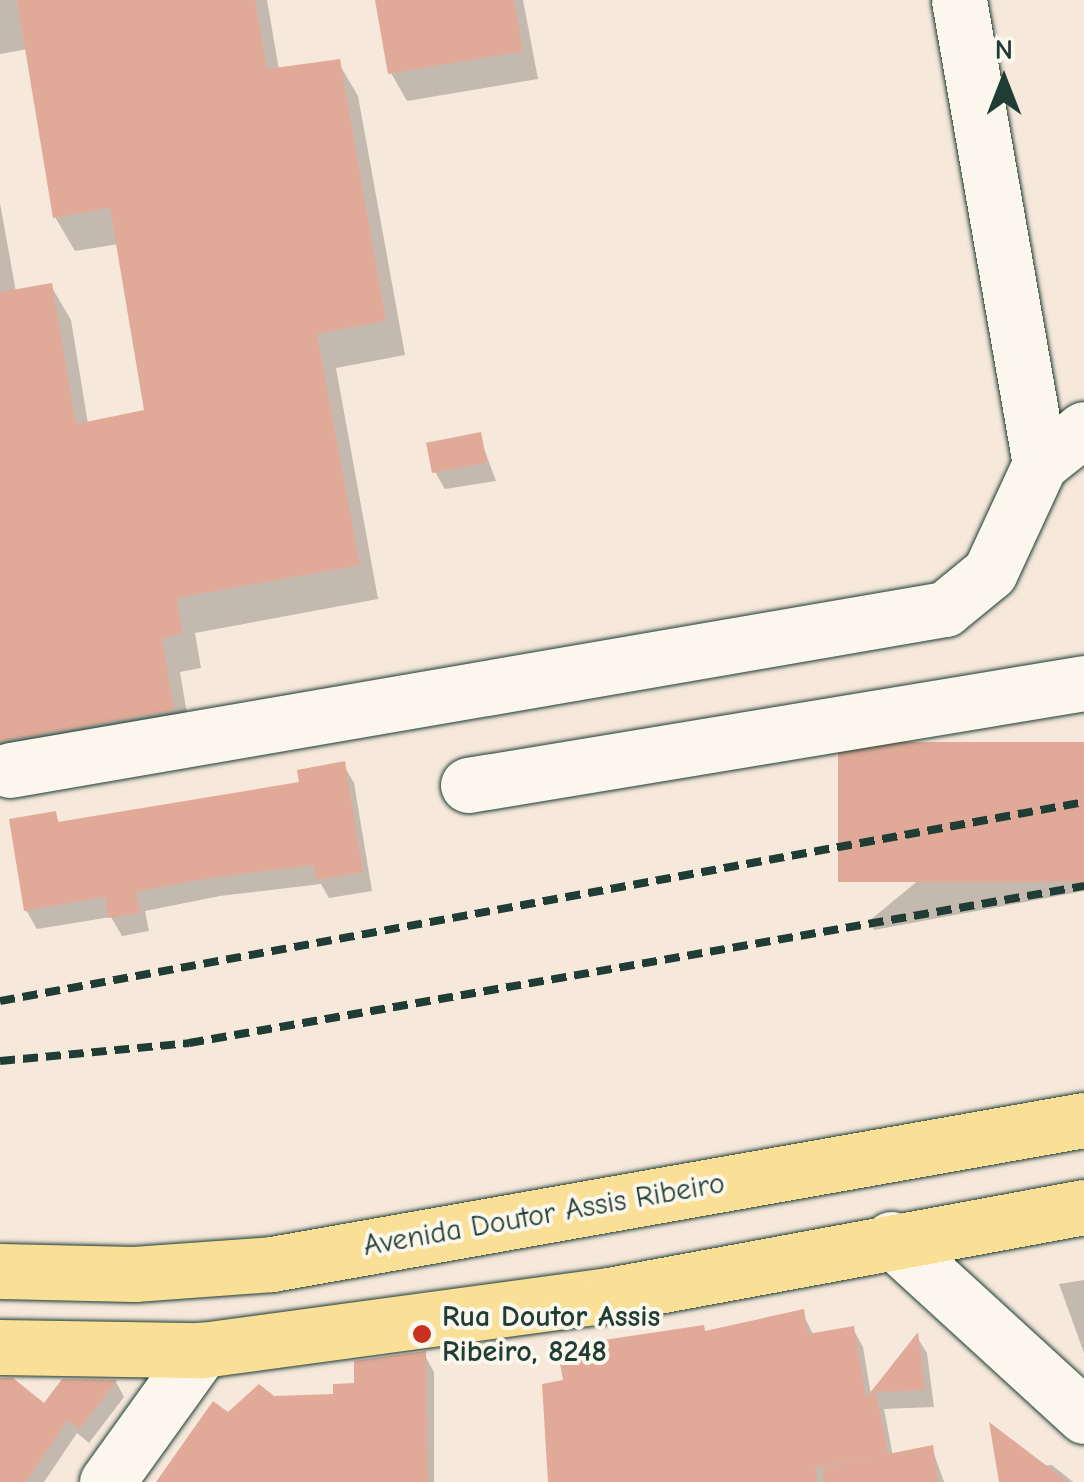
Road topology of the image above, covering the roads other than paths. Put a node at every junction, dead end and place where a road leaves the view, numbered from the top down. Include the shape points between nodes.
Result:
1 (959, 0) edge
2 (1084, 429) edge
3 (1040, 464) junction
4 (1084, 683) edge
5 (10, 770) dead end
6 (468, 785) dead end
7 (1084, 1120) edge
8 (1084, 1207) edge
9 (891, 1240) junction
10 (0, 1271) edge
11 (0, 1347) edge
12 (202, 1350) junction
13 (1084, 1416) edge
14 (107, 1482) edge

1 - 3 street
2 - 3 street
3 - 5 street via 990,572 945,609 910,620
4 - 6 street
7 - 10 main road, Avenida Doutor Assis Ribeiro via 272,1264 134,1274
8 - 9 main road
9 - 12 main road via 610,1295
9 - 13 street
11 - 12 main road
12 - 14 street

